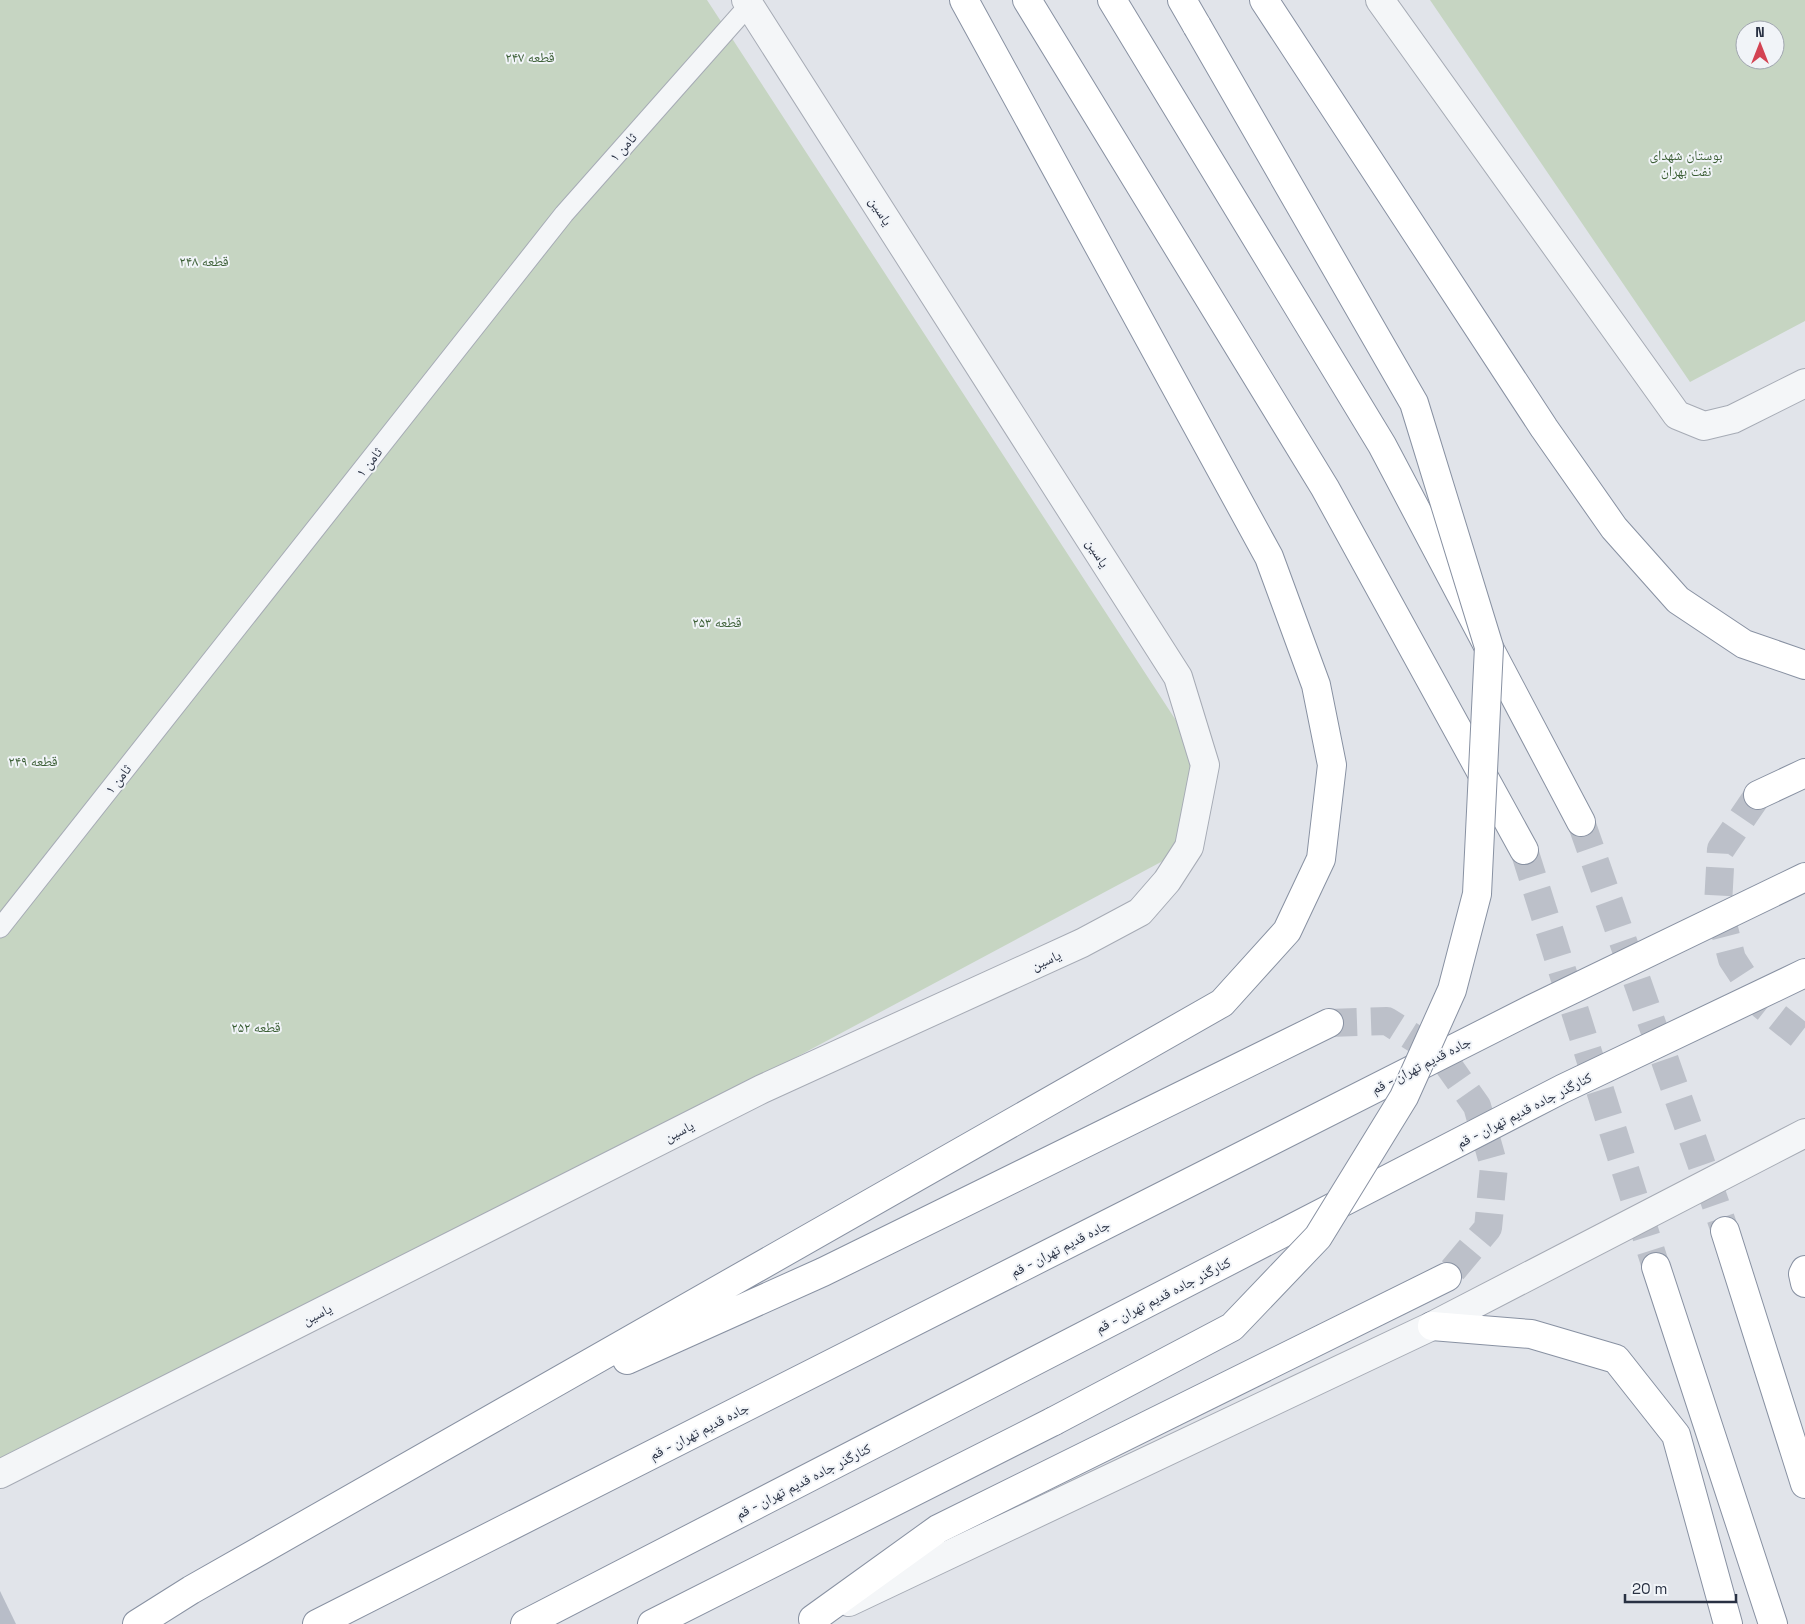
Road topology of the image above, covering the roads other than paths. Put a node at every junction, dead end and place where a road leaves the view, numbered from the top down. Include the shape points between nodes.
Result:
1 (964, 0) edge
2 (1027, 0) edge
3 (1112, 0) edge
4 (1182, 0) edge
5 (1264, 0) edge
6 (1380, 0) edge
7 (748, 2) edge
8 (1805, 383) edge
9 (1805, 665) edge
10 (1805, 773) edge
11 (1758, 795) tunnel mouth
12 (1581, 822) tunnel mouth
13 (1524, 850) tunnel mouth
14 (1805, 877) edge
15 (0, 928) edge
16 (1805, 973) edge
17 (1329, 1023) tunnel mouth
18 (1805, 1133) edge
19 (1725, 1231) tunnel mouth
20 (1656, 1267) tunnel mouth
21 (1805, 1270) edge
22 (1447, 1277) tunnel mouth
23 (1805, 1283) edge
24 (1432, 1326) junction
25 (474, 1428) junction
26 (0, 1474) edge
27 (1805, 1484) edge
28 (808, 1621) edge
29 (136, 1624) edge
30 (317, 1624) edge
31 (525, 1624) edge
32 (652, 1624) edge
33 (1728, 1624) edge
34 (1773, 1624) edge

1 - 25 highway via 1269,557 1316,685 1332,765 1321,859 1287,931 1222,1003
2 - 13 highway via 1325,488
3 - 12 highway via 1382,445
4 - 32 highway, bridge via 1414,403 1489,647 1478,894 1452,990 1404,1097 1318,1237 1232,1327 1054,1421
5 - 9 highway via 1544,428 1614,528 1678,600 1744,644
6 - 8 street via 1677,415 1704,426 1733,419
7 - 15 lane, ثامن ۱ via 564,214
7 - 26 street, یاسین via 1178,677 1205,765 1189,847 1140,912 1082,943 762,1089
10 - 11 highway
14 - 30 highway, جاده قدیم تهران - قم via 1523,1013
16 - 31 highway, کنارگذر جاده قدیم تهران - قم via 1562,1089
17 - 25 highway via 823,1272
18 - 24 street
19 - 27 highway
20 - 34 highway
21 - 23 highway
22 - 28 highway via 938,1530
24 - 28 street
24 - 33 highway via 1531,1334 1616,1359 1676,1435
25 - 29 highway

